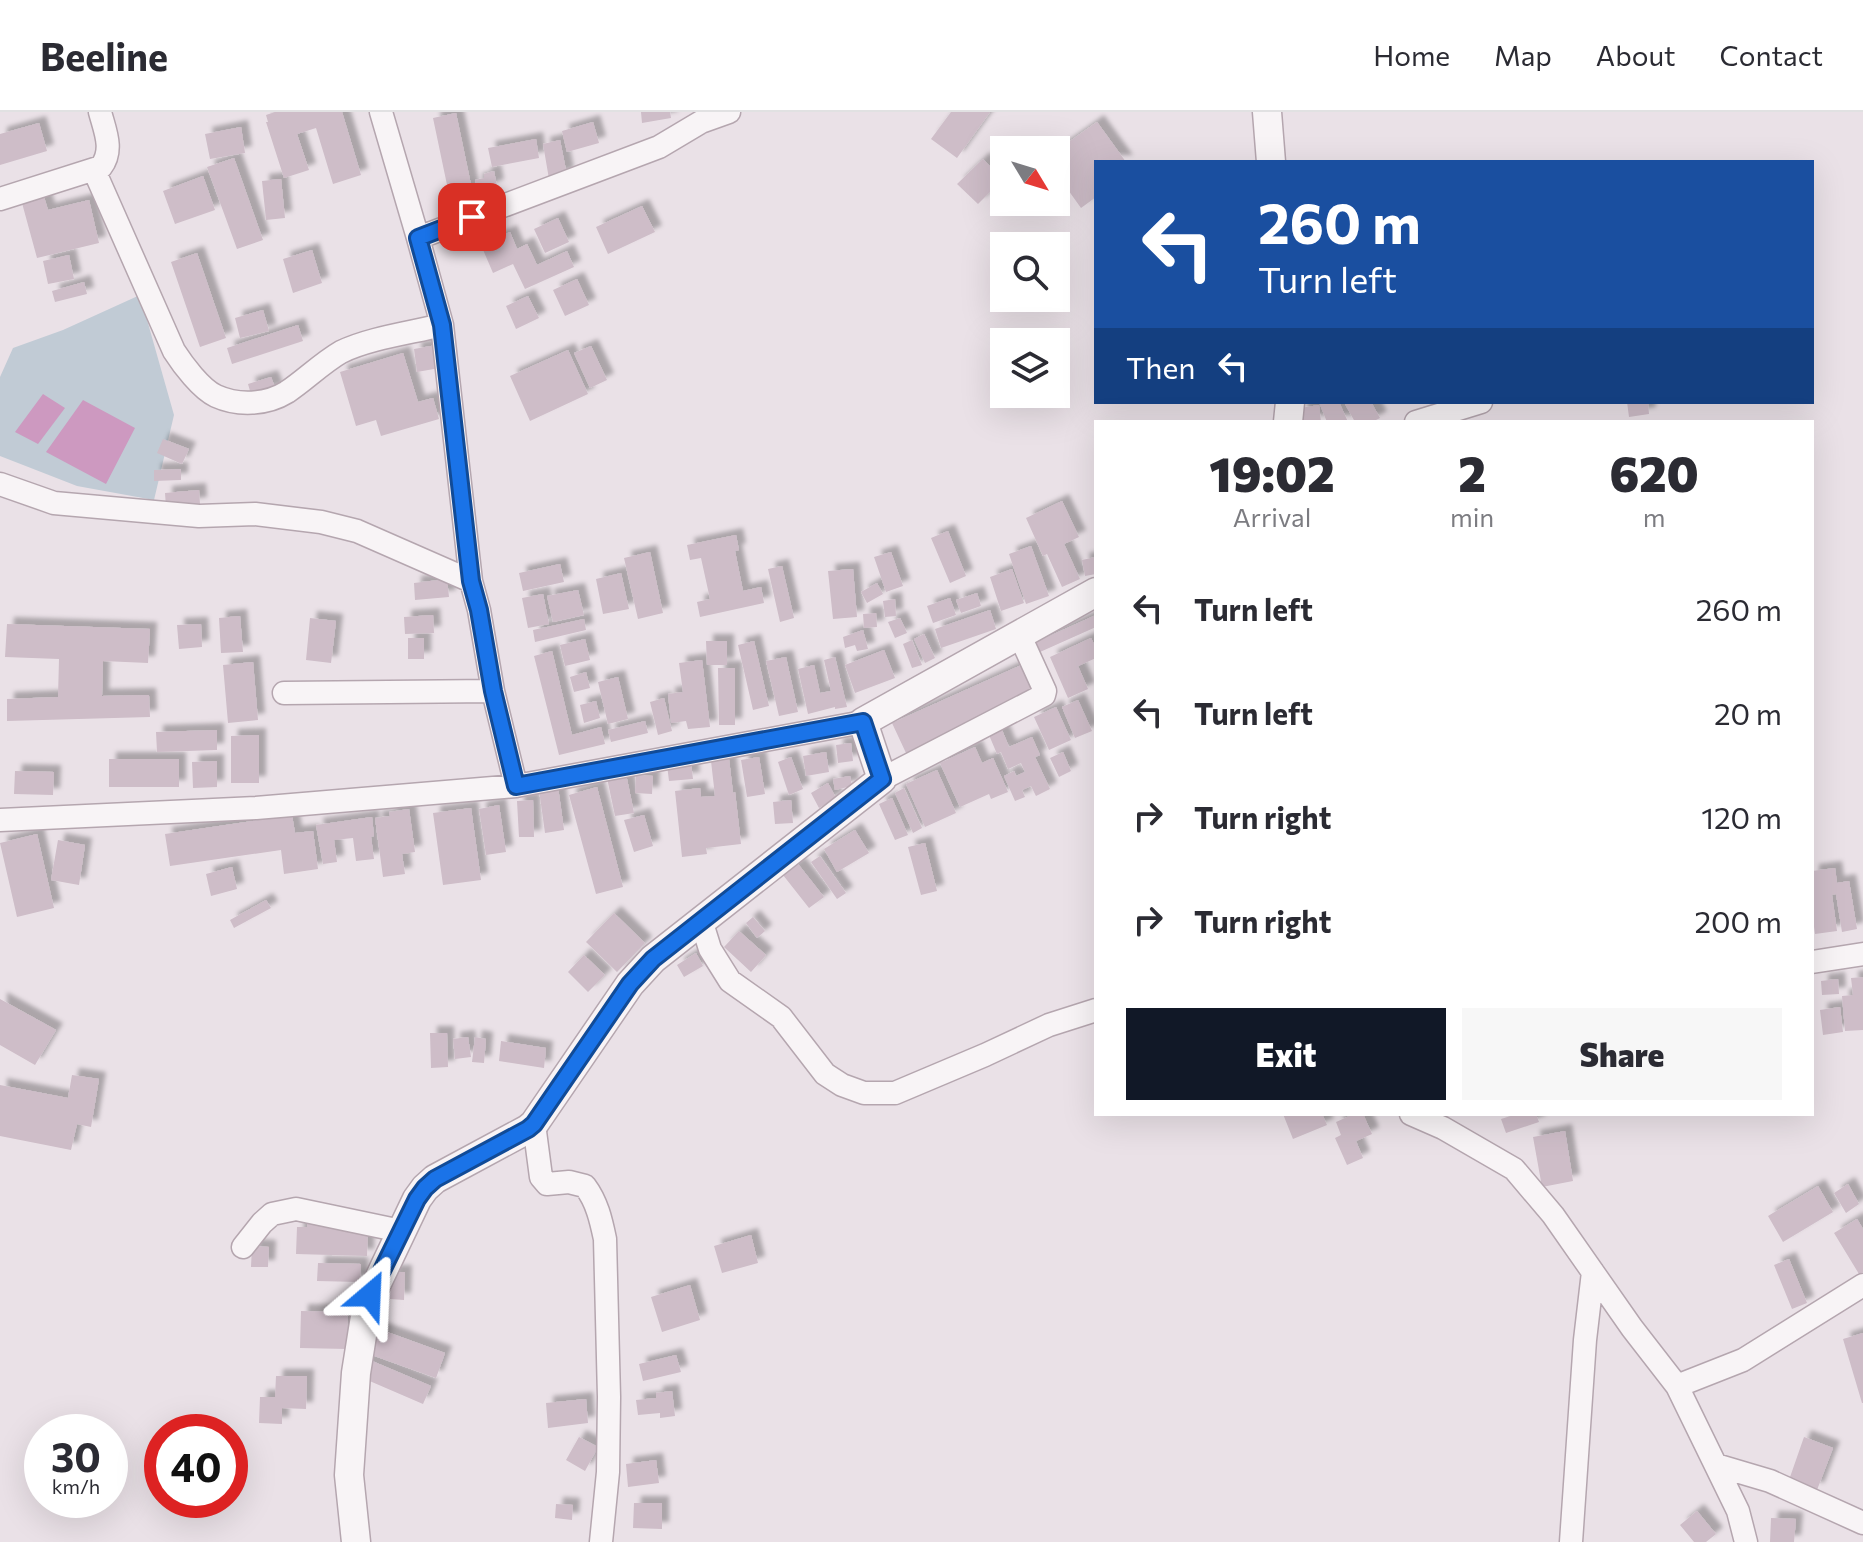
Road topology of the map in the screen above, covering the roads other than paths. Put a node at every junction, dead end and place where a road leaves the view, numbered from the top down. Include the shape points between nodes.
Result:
1 (100, 112) edge
2 (381, 112) edge
3 (729, 112) edge
4 (1267, 112) edge
5 (701, 117) edge
6 (1271, 160) edge
7 (94, 170) junction
8 (0, 199) edge
9 (418, 238) junction
10 (442, 325) junction
11 (1474, 404) edge
12 (1422, 420) edge
13 (0, 484) edge
14 (471, 581) junction
15 (1094, 593) edge
16 (1020, 636) junction
17 (493, 691) junction
18 (284, 693) dead end
19 (863, 722) junction
20 (882, 779) junction
21 (516, 786) junction
22 (0, 820) edge
23 (701, 920) junction
24 (1863, 954) edge
25 (1814, 962) edge
26 (1094, 1011) edge
27 (1416, 1116) edge
28 (534, 1124) junction
29 (401, 1231) junction
30 (243, 1247) dead end
31 (1593, 1272) junction
32 (1863, 1285) edge
33 (1677, 1386) junction
34 (1716, 1465) junction
35 (1863, 1523) edge
36 (356, 1542) edge
37 (601, 1542) edge
38 (1571, 1542) edge
39 (1746, 1542) edge

1 - 7 street via 108,154
2 - 9 street
3 - 5 street
4 - 6 street
5 - 9 street via 659,147
7 - 8 street
7 - 10 street via 174,351 214,395 236,402 266,402 356,346
9 - 10 street
10 - 14 street
11 - 12 street
13 - 14 street via 54,503 321,522 357,531
14 - 17 street
15 - 16 street
16 - 19 street
16 - 20 street via 1044,695
17 - 18 street
17 - 21 street
19 - 20 street
19 - 21 street
20 - 23 street
21 - 22 street via 256,808
23 - 26 street via 710,949 730,981 781,1017 825,1074 864,1093 895,1093
23 - 28 street via 630,984
24 - 25 street
27 - 31 street via 1514,1169
28 - 29 street via 435,1179 417,1199
28 - 37 street via 541,1177 547,1184 585,1186 605,1239 609,1397
29 - 30 street via 296,1209 272,1214
29 - 36 street via 370,1295 356,1373 349,1475
31 - 33 street
31 - 38 street
32 - 33 street via 1743,1360
33 - 34 street
34 - 35 street via 1770,1481
34 - 39 street

